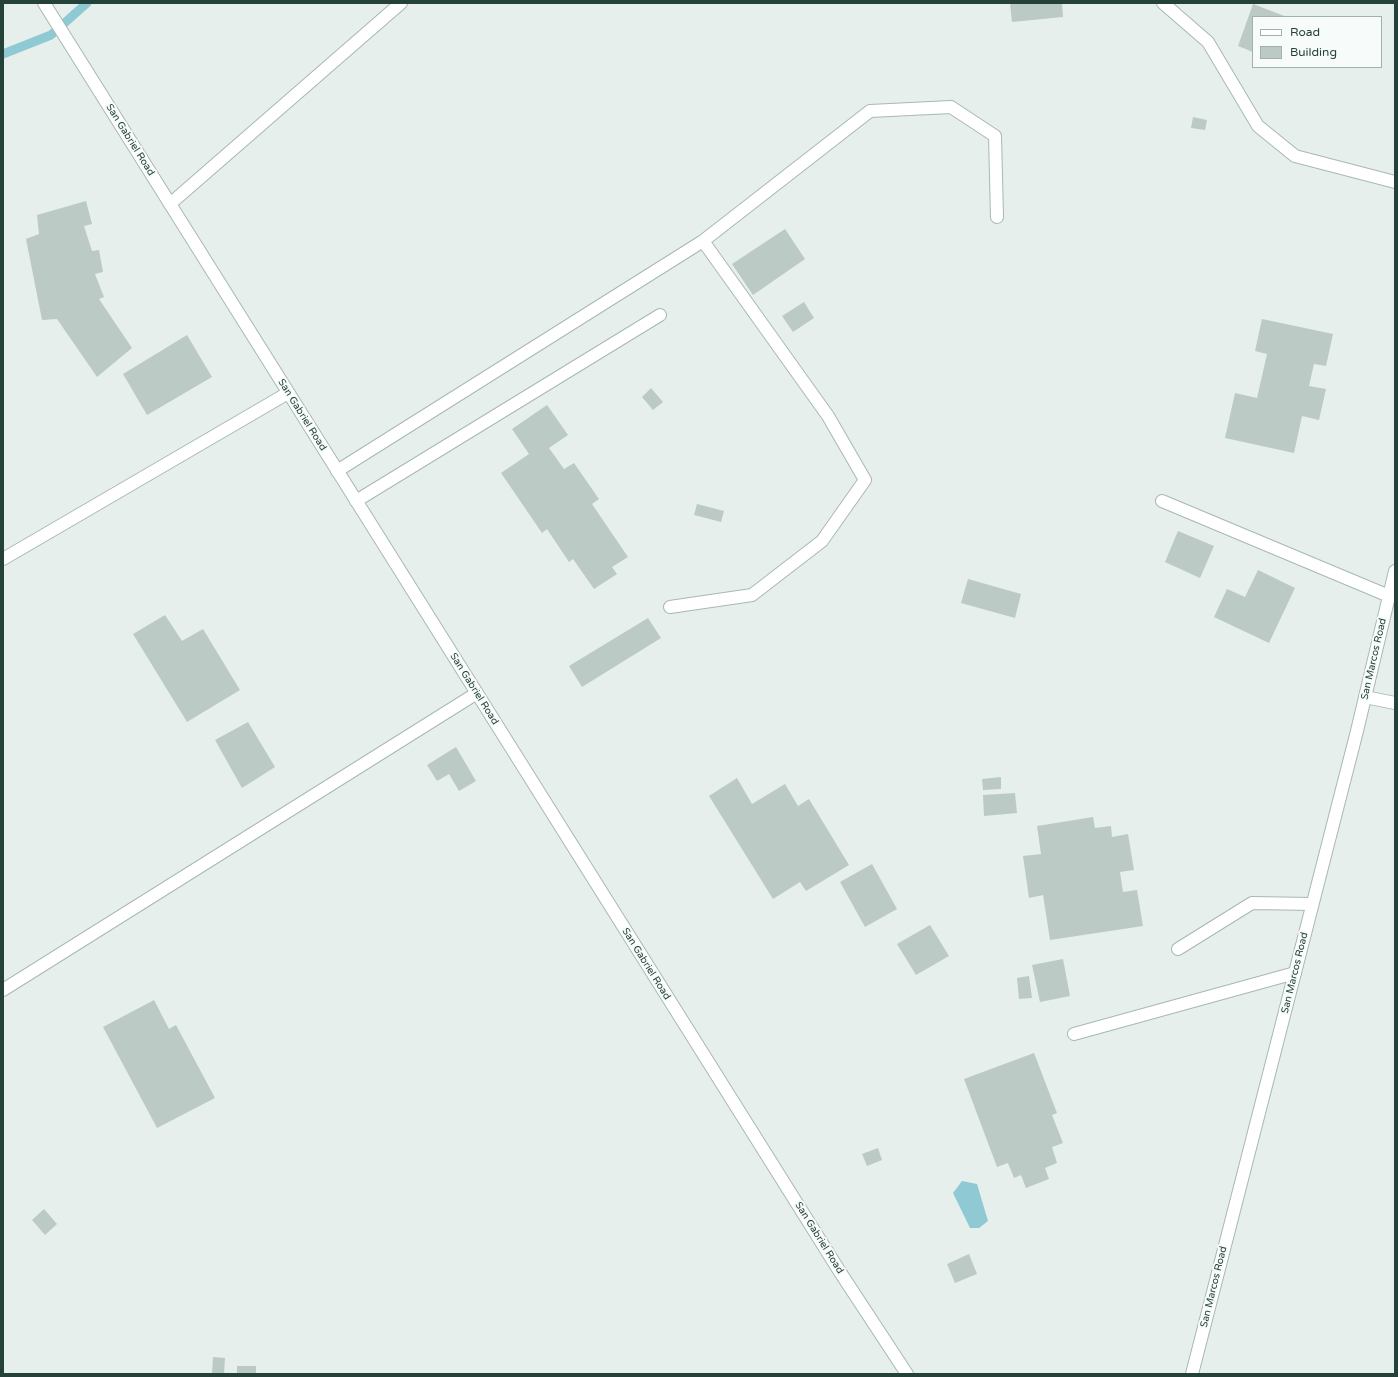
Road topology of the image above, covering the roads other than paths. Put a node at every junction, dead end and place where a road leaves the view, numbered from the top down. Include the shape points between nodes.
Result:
1 (44, 3) edge
2 (401, 3) edge
3 (1163, 3) edge
4 (1395, 182) edge
5 (170, 204) junction
6 (997, 217) dead end
7 (703, 241) junction
8 (660, 315) dead end
9 (288, 393) junction
10 (337, 471) junction
11 (356, 501) junction
12 (1162, 501) dead end
13 (3, 559) edge
14 (1395, 571) edge
15 (1389, 596) junction
16 (670, 607) dead end
17 (477, 693) junction
18 (1365, 697) junction
19 (1395, 703) edge
20 (1312, 904) junction
21 (1178, 948) dead end
22 (1295, 973) junction
23 (3, 990) edge
24 (1074, 1034) dead end
25 (907, 1374) edge
26 (1192, 1374) edge

1 - 5 street, San Gabriel Road
2 - 5 street
3 - 4 street via 1208,42 1258,126 1296,156
5 - 9 street, San Gabriel Road
6 - 7 street via 995,136 951,107 870,111
7 - 10 street
7 - 16 street via 828,416 865,480 822,541 752,595
8 - 11 street
9 - 10 street, San Gabriel Road
9 - 13 street
10 - 11 street, San Gabriel Road
11 - 17 street, San Gabriel Road
12 - 15 street
14 - 15 street, San Marcos Road
15 - 18 street, San Marcos Road
17 - 23 street
17 - 25 street, San Gabriel Road via 840,1272
18 - 19 street
18 - 20 street, San Marcos Road
20 - 21 street via 1252,903
20 - 22 street, San Marcos Road
22 - 24 street
22 - 26 street, San Marcos Road

